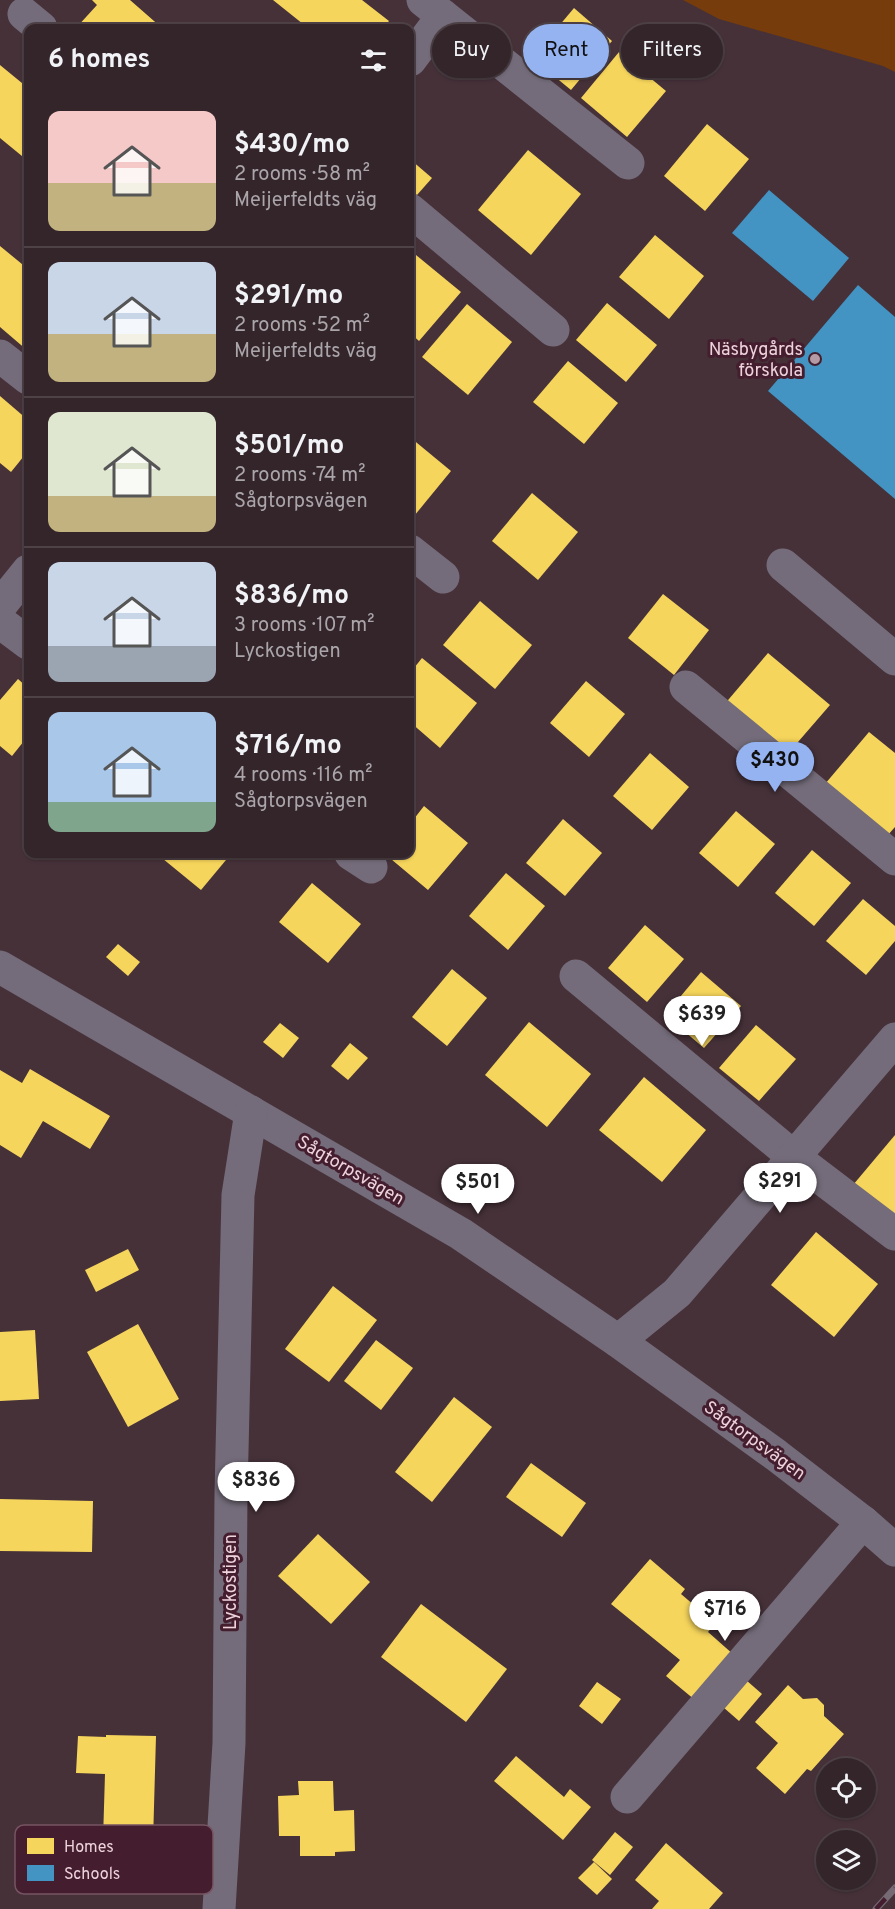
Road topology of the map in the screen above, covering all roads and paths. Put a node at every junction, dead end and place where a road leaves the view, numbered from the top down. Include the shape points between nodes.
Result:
1 (433, 8) edge
2 (414, 51) edge
3 (628, 164) dead end
4 (414, 213) edge
5 (553, 330) dead end
6 (0, 356) edge
7 (24, 375) edge
8 (414, 554) edge
9 (783, 565) dead end
10 (24, 576) edge
11 (443, 577) dead end
12 (0, 606) edge
13 (0, 622) edge
14 (24, 640) edge
15 (895, 659) edge
16 (686, 687) dead end
17 (895, 859) edge
18 (0, 967) edge
19 (576, 976) dead end
20 (895, 1039) edge
21 (251, 1112) junction
22 (795, 1158) junction
23 (895, 1234) edge
24 (618, 1341) junction
25 (863, 1522) junction
26 (895, 1550) edge
27 (627, 1797) dead end
28 (219, 1909) edge

1 - 2 street
1 - 3 street
4 - 5 street
6 - 7 street
8 - 11 street
9 - 15 street
10 - 12 street
13 - 14 street
16 - 17 street
18 - 21 street, Sågtorpsvägen
19 - 22 street
20 - 22 street
21 - 24 street, Sågtorpsvägen via 461,1234
21 - 28 street, Lyckostigen via 238,1196 229,1743
22 - 23 street
22 - 24 street via 677,1293
24 - 25 street, Sågtorpsvägen
25 - 26 street, Sågtorpsvägen
25 - 27 street

